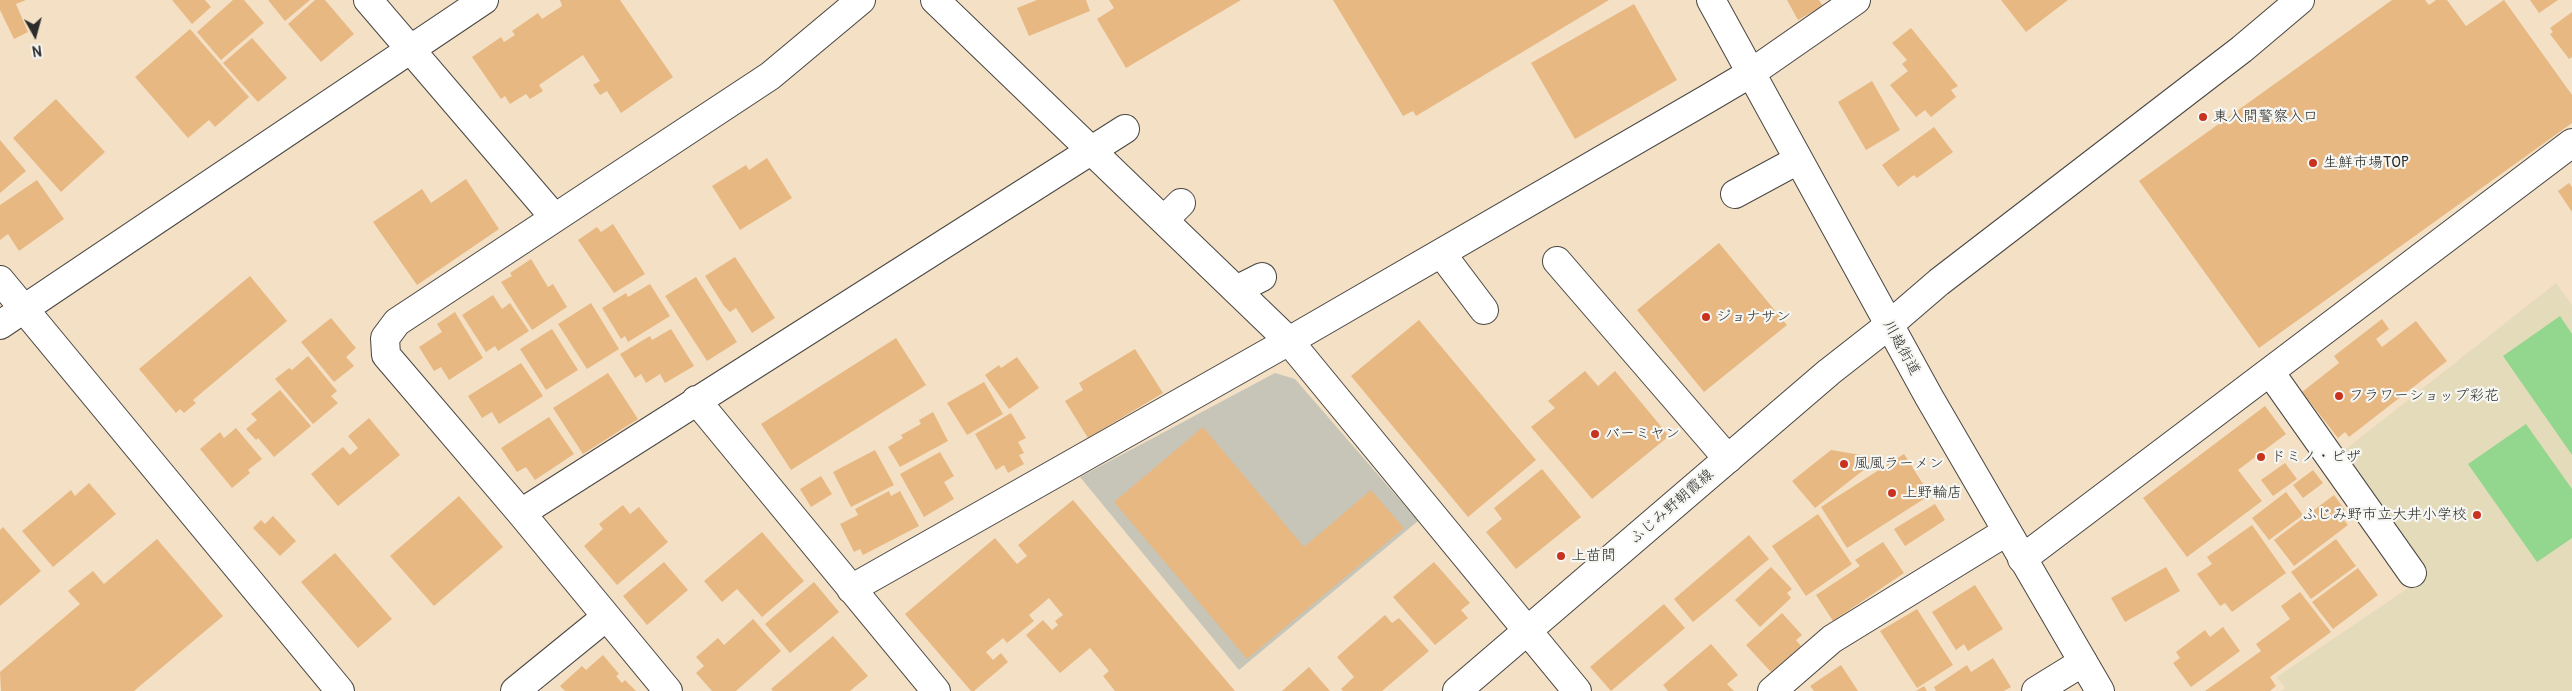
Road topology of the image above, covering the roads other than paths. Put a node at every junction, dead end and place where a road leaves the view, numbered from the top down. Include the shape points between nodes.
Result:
1 (368, 0) edge
2 (484, 0) edge
3 (861, 0) edge
4 (935, 0) edge
5 (1711, 0) edge
6 (1856, 0) edge
7 (2300, 0) edge
8 (410, 50) junction
9 (1751, 73) junction
10 (1125, 129) dead end
11 (2572, 143) edge
12 (1090, 149) junction
13 (1798, 160) junction
14 (1735, 194) dead end
15 (554, 217) junction
16 (1441, 253) junction
17 (1557, 260) dead end
18 (1262, 277) dead end
19 (0, 280) edge
20 (1236, 290) junction
21 (23, 308) junction
22 (1484, 310) dead end
23 (1889, 324) junction
24 (0, 325) edge
25 (1289, 341) junction
26 (2270, 372) junction
27 (696, 400) junction
28 (1728, 459) junction
29 (521, 513) junction
30 (2006, 532) junction
31 (2022, 559) junction
32 (2412, 573) dead end
33 (851, 589) junction
34 (606, 617) junction
35 (1527, 632) junction
36 (2083, 662) junction
37 (340, 691) edge
38 (515, 691) edge
39 (668, 691) edge
40 (936, 691) edge
41 (1457, 691) edge
42 (1577, 691) edge
43 (1772, 691) edge
44 (2036, 691) edge
45 (2100, 691) edge

1 - 8 main road
2 - 8 main road
3 - 15 main road via 770,76
4 - 12 main road
5 - 9 main road, 川越街道
6 - 9 main road
7 - 23 main road, ふじみ野朝霞線 via 2242,49
8 - 15 main road
8 - 21 main road
9 - 13 main road, 川越街道
9 - 16 main road
10 - 12 main road
11 - 26 main road
12 - 20 main road via 1172,211
12 - 27 main road
13 - 14 main road
13 - 23 main road, 川越街道
15 - 29 main road via 397,322 385,338 386,355
16 - 22 main road
16 - 25 main road
17 - 28 main road
18 - 20 main road
19 - 21 main road
20 - 25 main road
21 - 24 main road
21 - 37 main road
23 - 28 main road, ふじみ野朝霞線
23 - 30 main road, 川越街道
25 - 33 main road
25 - 35 main road
26 - 31 main road
26 - 32 main road
27 - 29 main road
27 - 33 main road
28 - 35 main road, ふじみ野朝霞線
29 - 34 main road
30 - 31 main road, 川越街道
30 - 43 main road via 1832,639
31 - 36 main road, 川越街道
33 - 40 main road
34 - 38 main road
34 - 39 main road
35 - 41 main road, ふじみ野朝霞線
35 - 42 main road
36 - 44 main road
36 - 45 main road, 川越街道

